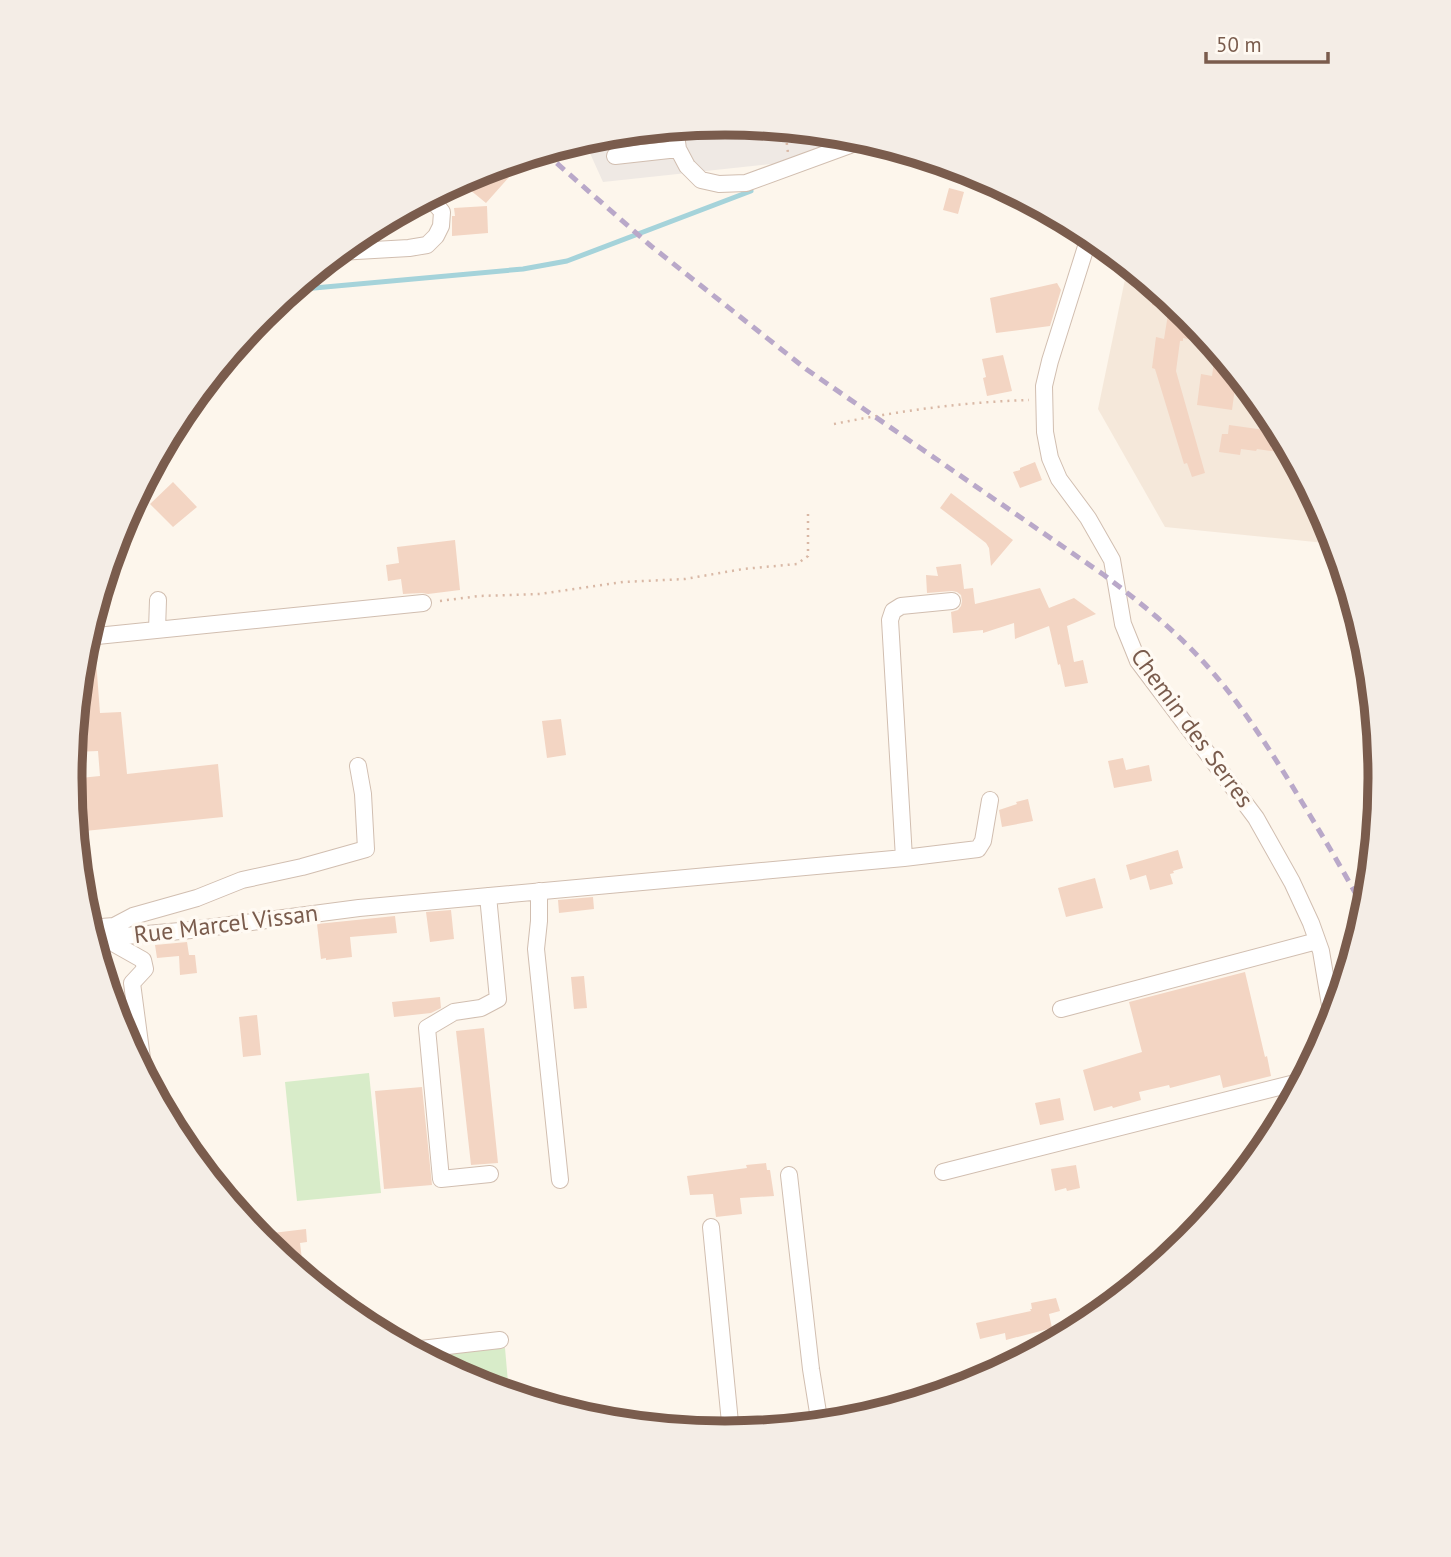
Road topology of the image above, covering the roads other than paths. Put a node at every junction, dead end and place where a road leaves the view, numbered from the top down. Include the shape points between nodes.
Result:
1 (676, 138) edge
2 (844, 147) edge
3 (678, 149) junction
4 (615, 156) dead end
5 (437, 204) edge
6 (1086, 246) edge
7 (358, 251) edge
8 (158, 600) dead end
9 (952, 601) dead end
10 (423, 603) road end
11 (157, 630) junction
12 (99, 636) edge
13 (358, 766) dead end
14 (990, 800) dead end
15 (904, 858) junction
16 (538, 891) junction
17 (488, 896) junction
18 (100, 927) edge
19 (102, 938) edge
20 (103, 940) edge
21 (1317, 940) junction
22 (1329, 1000) edge
23 (1060, 1009) dead end
24 (141, 1046) edge
25 (1291, 1084) edge
26 (943, 1172) dead end
27 (490, 1174) dead end
28 (789, 1175) dead end
29 (560, 1180) dead end
30 (711, 1227) dead end
31 (500, 1340) dead end
32 (428, 1348) edge
33 (818, 1414) edge
34 (730, 1422) edge

1 - 3 street
2 - 3 street via 746,183 719,184 701,180
3 - 4 street
5 - 7 street via 442,212 441,226 427,245
6 - 21 street, Chemin des Serres via 1046,376 1043,400 1050,458 1112,560 1123,624 1138,662 1264,830
8 - 11 street
9 - 15 street via 901,606 890,620
10 - 11 street
11 - 12 street
13 - 18 street via 366,849 242,880
14 - 15 street, Rue Marcel Vissan via 978,849
15 - 16 street, Rue Marcel Vissan
16 - 17 street, Rue Marcel Vissan
16 - 29 street via 536,949
17 - 19 street, Rue Marcel Vissan
17 - 27 street via 498,999 481,1008 454,1012 427,1028 441,1179
20 - 24 street via 144,960 145,969 132,983
21 - 22 street, Chemin des Serres
21 - 23 street
25 - 26 street
28 - 33 street
30 - 34 street
31 - 32 street

